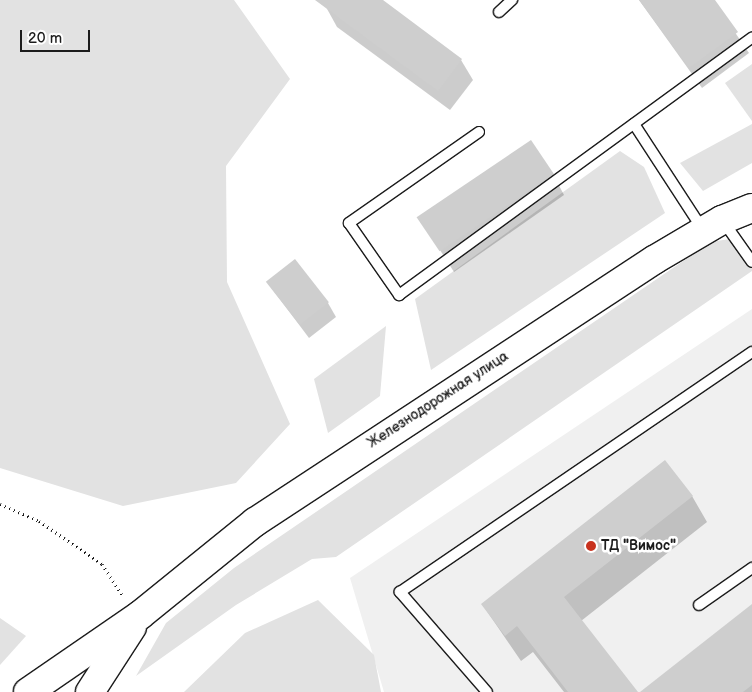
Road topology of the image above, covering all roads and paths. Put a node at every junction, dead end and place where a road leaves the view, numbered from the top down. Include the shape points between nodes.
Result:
1 (512, 0) edge
2 (499, 12) dead end
3 (752, 38) edge
4 (634, 124) junction
5 (479, 132) dead end
6 (752, 208) edge
7 (713, 225) junction
8 (752, 262) edge
9 (752, 352) edge
10 (0, 504) edge
11 (752, 568) edge
12 (699, 605) dead end
13 (140, 615) junction
14 (28, 692) edge
15 (90, 692) edge
16 (487, 692) edge

1 - 2 lane
3 - 4 lane
4 - 5 lane via 399,295 349,223
4 - 7 lane
6 - 7 street, Железнодорожная улица
7 - 8 lane
7 - 13 street, Железнодорожная улица via 613,286 255,522
9 - 16 lane via 400,592
10 - 13 path via 39,521 102,564
11 - 12 lane
13 - 14 street
13 - 15 street

